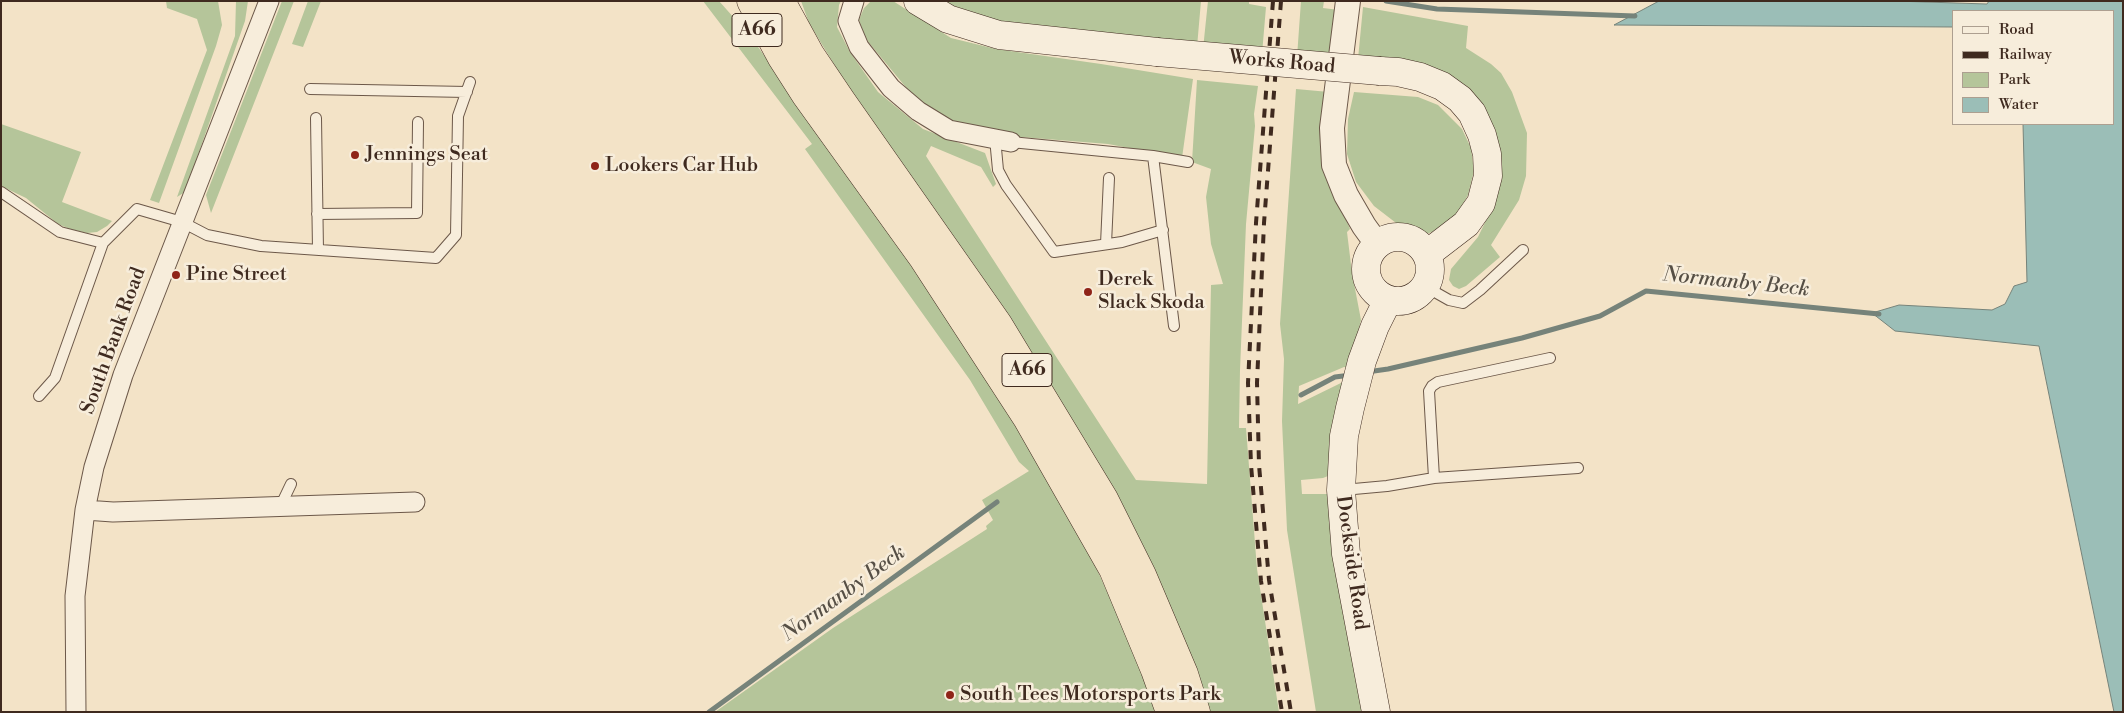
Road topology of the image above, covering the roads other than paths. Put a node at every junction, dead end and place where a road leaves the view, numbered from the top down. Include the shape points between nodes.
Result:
1 (269, 1) edge
2 (731, 1) edge
3 (751, 1) edge
4 (781, 1) edge
5 (794, 1) edge
6 (854, 1) edge
7 (918, 1) edge
8 (1347, 8) edge
9 (810, 54) junction
10 (782, 58) junction
11 (470, 82) dead end
12 (310, 88) dead end
13 (466, 92) junction
14 (316, 118) dead end
15 (418, 122) dead end
16 (1003, 140) junction
17 (1153, 156) junction
18 (1188, 162) dead end
19 (1110, 178) dead end
20 (1, 192) edge
21 (317, 214) junction
22 (182, 222) junction
23 (1163, 230) junction
24 (103, 243) junction
25 (1106, 244) junction
26 (1377, 244) junction
27 (318, 250) junction
28 (1523, 250) dead end
29 (1427, 254) junction
30 (1426, 287) junction
31 (1388, 300) junction
32 (1174, 326) dead end
33 (1550, 358) dead end
34 (39, 396) dead end
35 (1578, 468) dead end
36 (1434, 478) junction
37 (291, 484) dead end
38 (1341, 490) junction
39 (415, 502) dead end
40 (280, 506) junction
41 (85, 510) junction
42 (76, 712) edge
43 (1170, 712) edge
44 (1196, 712) edge
45 (1376, 712) edge

1 - 22 street, South Bank Road
2 - 10 highway, A66
3 - 10 highway, A66
4 - 9 highway, A66
5 - 9 highway, A66
6 - 16 street via 848,21 860,47 890,88 949,130
7 - 29 main road, Works Road, bridge via 948,19 999,35 1398,72 1442,86 1472,113 1488,154 1488,176 1481,202 1466,224
8 - 26 street via 1332,128 1334,165 1346,195
9 - 44 highway, A66 via 998,324 1056,417 1104,499 1142,575 1184,674
10 - 43 highway, A66 via 928,266 1027,418 1113,570
11 - 13 lane
12 - 13 lane
13 - 27 lane via 458,116 456,235 436,258
14 - 21 lane
15 - 21 lane via 417,213
16 - 17 lane
16 - 25 lane via 998,170 1054,252
17 - 18 lane
17 - 23 lane
19 - 25 lane
20 - 24 lane via 60,232
21 - 27 lane
22 - 24 lane via 136,208
22 - 27 lane via 206,234 261,246
22 - 41 street, South Bank Road via 123,375 94,467
23 - 25 lane
23 - 32 lane
24 - 34 lane via 55,378
26 - 29 main road via 1399,236 1412,240
26 - 31 main road via 1368,257 1365,270 1373,289
28 - 30 lane via 1463,303 1449,300
29 - 30 main road via 1431,268
30 - 31 main road via 1407,301
31 - 38 main road, Dockside Road via 1362,361 1350,408 1344,436
33 - 36 lane via 1438,382 1432,386 1429,391
35 - 36 lane
36 - 38 lane
37 - 40 lane
38 - 45 main road, Dockside Road via 1346,554
39 - 40 street
40 - 41 street via 113,512
41 - 42 street, South Bank Road via 75,596

